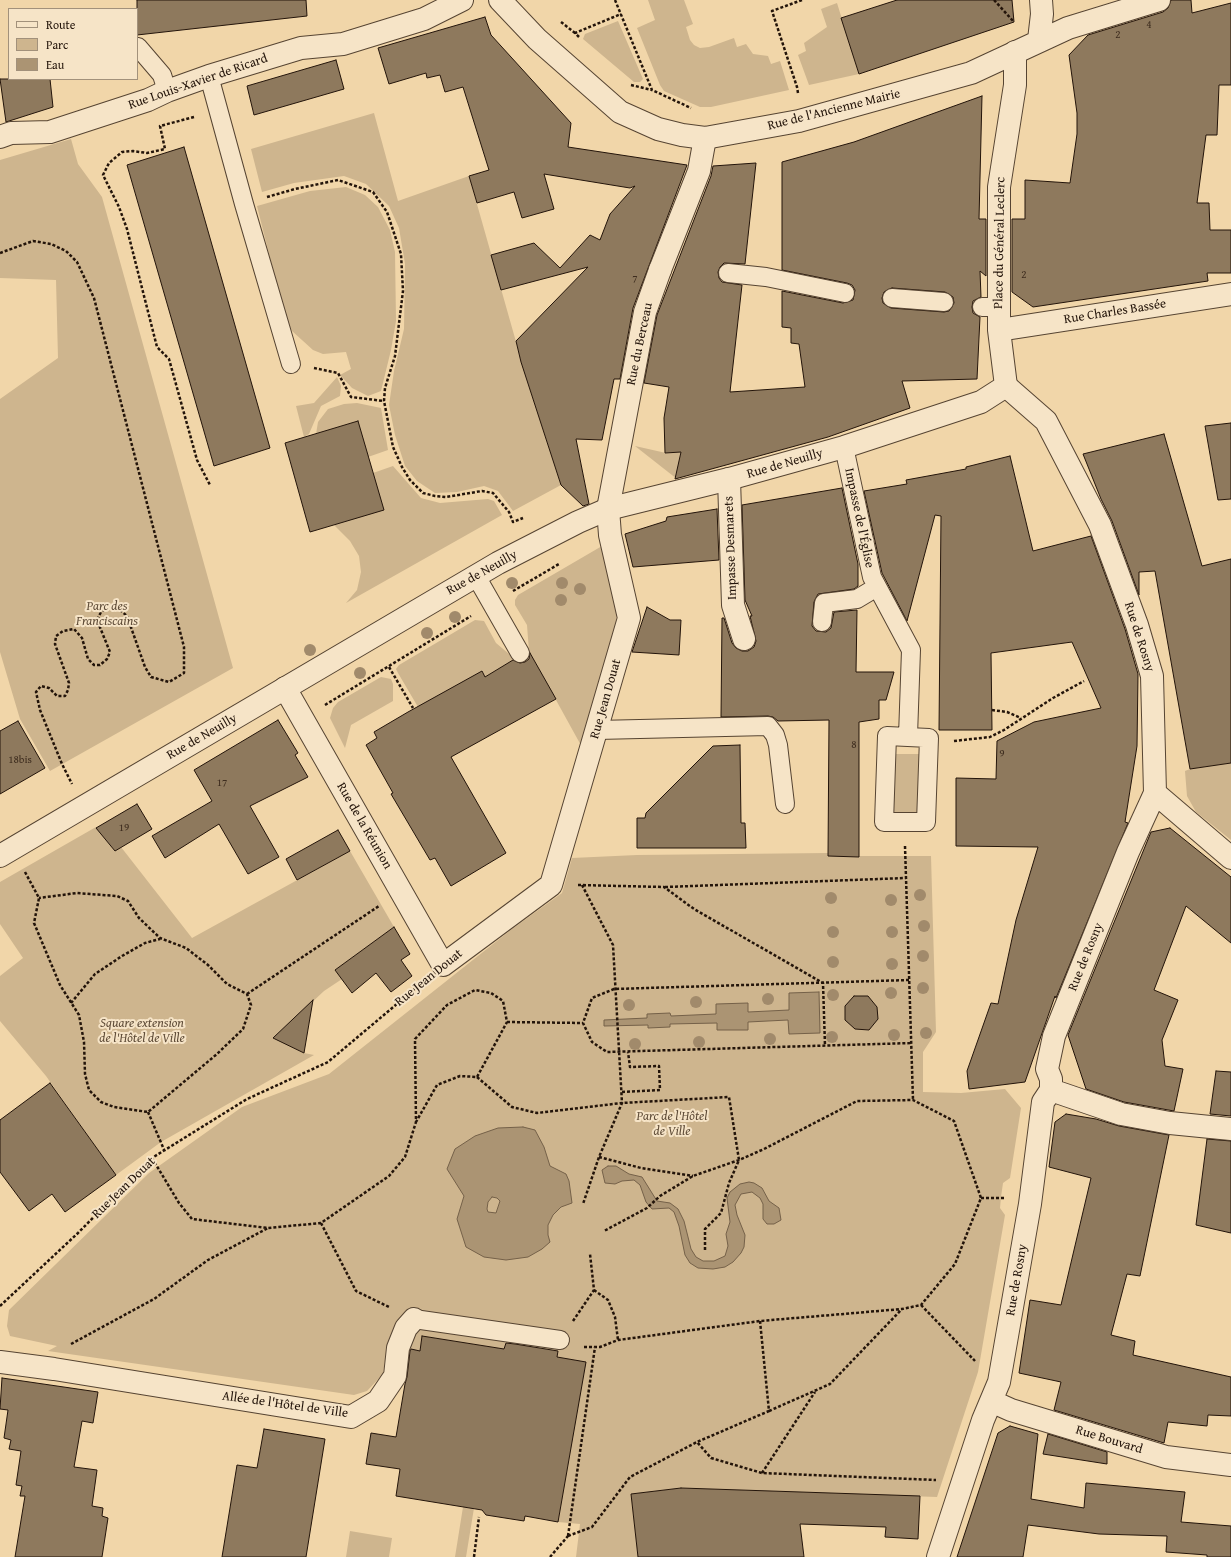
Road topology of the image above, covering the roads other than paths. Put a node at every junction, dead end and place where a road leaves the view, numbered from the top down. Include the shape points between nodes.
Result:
1 (462, 0) edge
2 (500, 0) edge
3 (1041, 0) edge
4 (1151, 1) edge
5 (1039, 40) junction
6 (138, 47) dead end
7 (1015, 52) junction
8 (208, 76) junction
9 (167, 91) junction
10 (0, 137) edge
11 (705, 138) junction
12 (728, 273) dead end
13 (845, 293) dead end
14 (1231, 294) edge
15 (892, 298) dead end
16 (944, 302) dead end
17 (999, 330) junction
18 (291, 364) road end
19 (1006, 386) junction
20 (844, 447) junction
21 (729, 479) junction
22 (608, 509) junction
23 (476, 576) junction
24 (877, 587) junction
25 (822, 622) dead end
26 (744, 639) dead end
27 (520, 653) dead end
28 (285, 688) junction
29 (597, 730) junction
30 (908, 736) junction
31 (1155, 793) junction
32 (785, 804) dead end
33 (0, 856) edge
34 (1231, 858) edge
35 (443, 965) joint
36 (1052, 1090) junction
37 (1231, 1129) edge
38 (414, 1319) joint
39 (560, 1340) road end
40 (0, 1362) edge
41 (995, 1392) junction
42 (1231, 1465) edge
43 (938, 1557) edge

1 - 8 street, Rue Louis-Xavier de Ricard via 424,19 343,44 301,48
2 - 11 street, Rue de l'Ancienne Mairie via 537,39 620,112 658,129
3 - 5 street
4 - 5 street, Rue de l'Ancienne Mairie
5 - 7 street, Rue de l'Ancienne Mairie
6 - 9 lane via 162,75
7 - 11 street, Rue de l'Ancienne Mairie via 971,74 799,122
7 - 17 street, Place du Général Leclerc via 1015,85 999,187 990,307
8 - 9 street, Rue Louis-Xavier de Ricard
8 - 18 lane
9 - 10 street, Rue Louis-Xavier de Ricard via 148,100 50,132 11,133
11 - 22 street, Rue du Berceau via 699,171 645,312
12 - 13 lane via 766,277
14 - 17 street, Rue Charles Bassée
15 - 16 lane
17 - 19 street, Place du Général Leclerc
19 - 20 street, Rue de Neuilly via 981,402
19 - 31 street, Rue de Rosny via 1046,421 1100,525 1152,676
20 - 21 street, Rue de Neuilly
20 - 24 lane, Impasse de l'Église via 872,577
21 - 22 street, Rue de Neuilly
21 - 26 street, Impasse Desmarets via 733,605
22 - 23 street, Rue de Neuilly
22 - 29 street, Rue Jean Douat via 610,536 629,618
23 - 27 lane
23 - 28 street, Rue de Neuilly
24 - 25 lane via 858,599 824,603
24 - 30 lane, Impasse de l'Église via 911,650
28 - 33 street, Rue de Neuilly
28 - 35 street, Rue de la Réunion
29 - 32 lane via 768,726 775,735 778,745
29 - 35 street, Rue Jean Douat via 551,884
30 - 30 lane via 886,736 884,822 926,822 929,738
31 - 34 street
31 - 36 street, Rue de Rosny via 1128,852 1054,1036 1047,1069
36 - 37 street via 1121,1114 1170,1123
36 - 41 street, Rue de Rosny via 1043,1102 1030,1204
38 - 39 lane
38 - 40 street, Allée de l'Hôtel de Ville via 406,1328 398,1348 395,1376 378,1401 351,1417
41 - 42 street, Rue Bouvard via 1011,1410 1166,1457
41 - 43 street, Rue de Rosny via 983,1420

